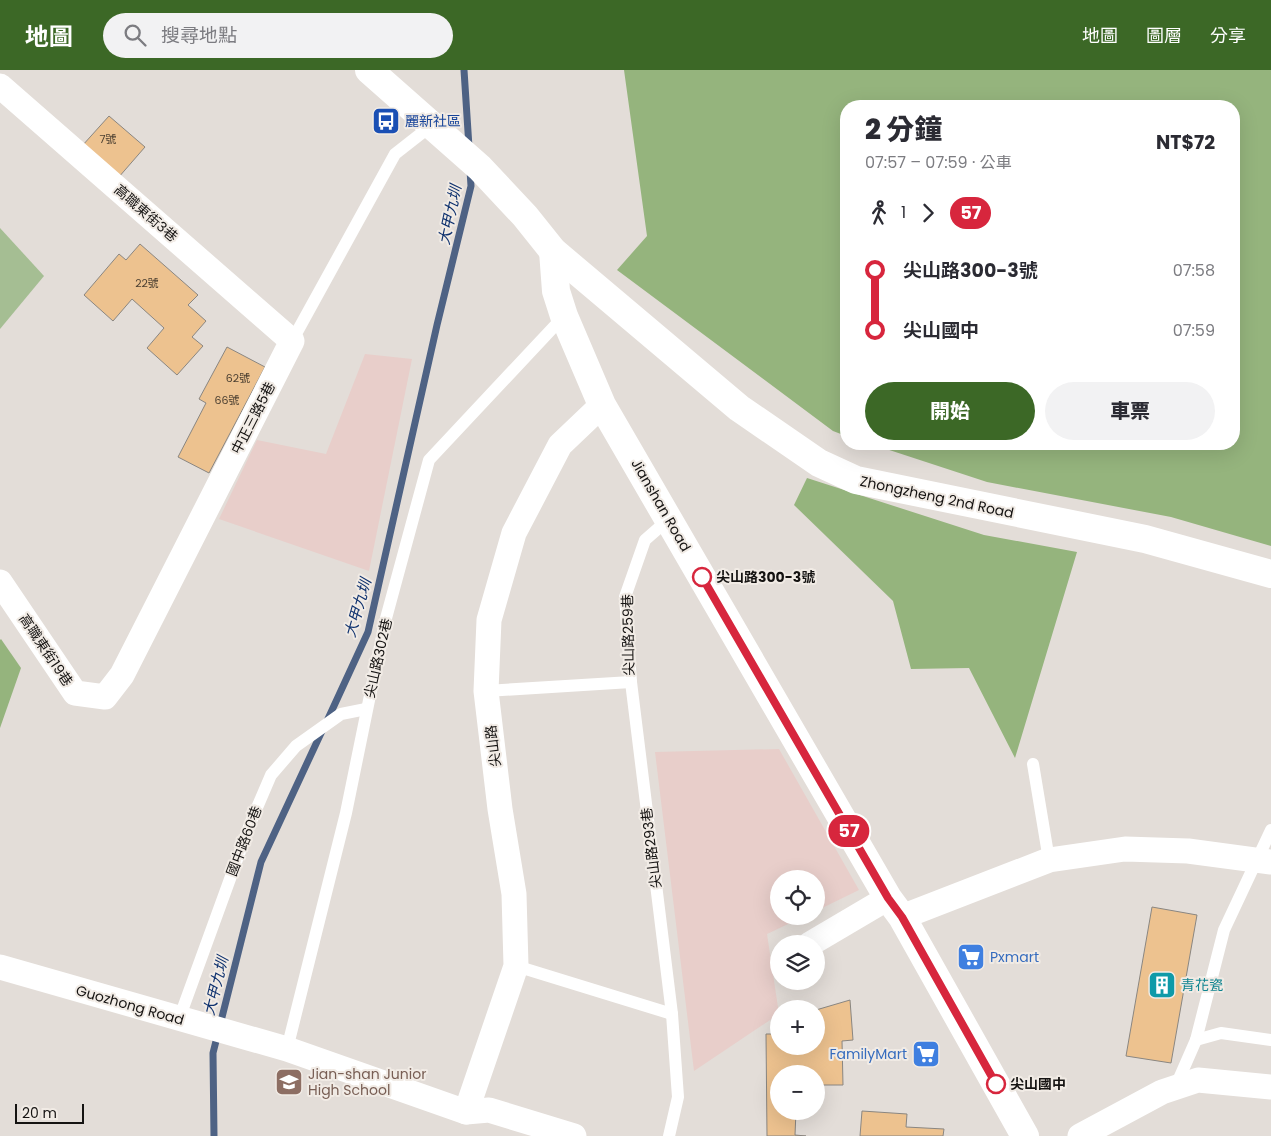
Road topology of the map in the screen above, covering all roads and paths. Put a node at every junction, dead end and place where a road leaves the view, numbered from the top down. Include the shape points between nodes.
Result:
1 (369, 70) edge
2 (0, 86) edge
3 (432, 125) junction
4 (553, 251) junction
5 (564, 316) junction
6 (292, 340) junction
7 (602, 405) junction
8 (669, 519) junction
9 (1271, 574) edge
10 (0, 582) edge
11 (631, 682) junction
12 (486, 691) junction
13 (75, 693) joint
14 (366, 709) junction
15 (1033, 764) dead end
16 (1271, 830) edge
17 (1049, 860) junction
18 (1265, 861) edge
19 (895, 907) junction
20 (825, 937) edge
21 (516, 966) junction
22 (0, 967) edge
23 (672, 1014) junction
24 (179, 1019) junction
25 (1196, 1040) junction
26 (1271, 1040) edge
27 (287, 1049) junction
28 (1271, 1087) edge
29 (1175, 1088) junction
30 (466, 1112) junction
31 (574, 1136) edge
32 (669, 1136) edge
33 (1025, 1136) edge
34 (1080, 1136) edge

1 - 3 street, Zhongzheng 2nd Road
2 - 6 street, 高職東街3巷
3 - 4 street, Zhongzheng 2nd Road via 525,216
3 - 6 lane, 中正三路5巷 via 394,154
4 - 5 street, Jianshan Road via 556,290
4 - 9 street, Zhongzheng 2nd Road via 739,408 819,463 856,480 1145,539
5 - 7 street, Jianshan Road
5 - 14 lane, 尖山路302巷 via 428,460
6 - 13 street, 中正三路5巷 via 122,675 105,697
7 - 8 street, Jianshan Road
7 - 12 street, 尖山路 via 560,445 514,532 489,620
8 - 11 lane, 尖山路259巷 via 645,540 625,597
8 - 19 street, Jianshan Road
10 - 13 street, 高職東街19巷
11 - 12 lane, 尖山路259巷
11 - 23 lane, 尖山路293巷
12 - 21 street, 尖山路 via 514,894
14 - 24 lane, 國中路60巷 via 335,718 296,746 270,775
14 - 27 lane, 尖山路302巷 via 346,814
15 - 17 lane
16 - 18 lane
17 - 18 street via 1125,849 1188,850
17 - 19 street
18 - 25 lane via 1224,930
19 - 20 street
19 - 33 street, Jianshan Road
21 - 23 lane
21 - 30 street, 尖山路
22 - 24 street, Guozhong Road
23 - 32 lane, 尖山路293巷 via 678,1097
24 - 27 street, Guozhong Road
25 - 26 lane via 1221,1033
25 - 29 lane
27 - 30 street, Guozhong Road
28 - 29 street via 1198,1080
29 - 34 street
30 - 31 street, Guozhong Road via 489,1110

